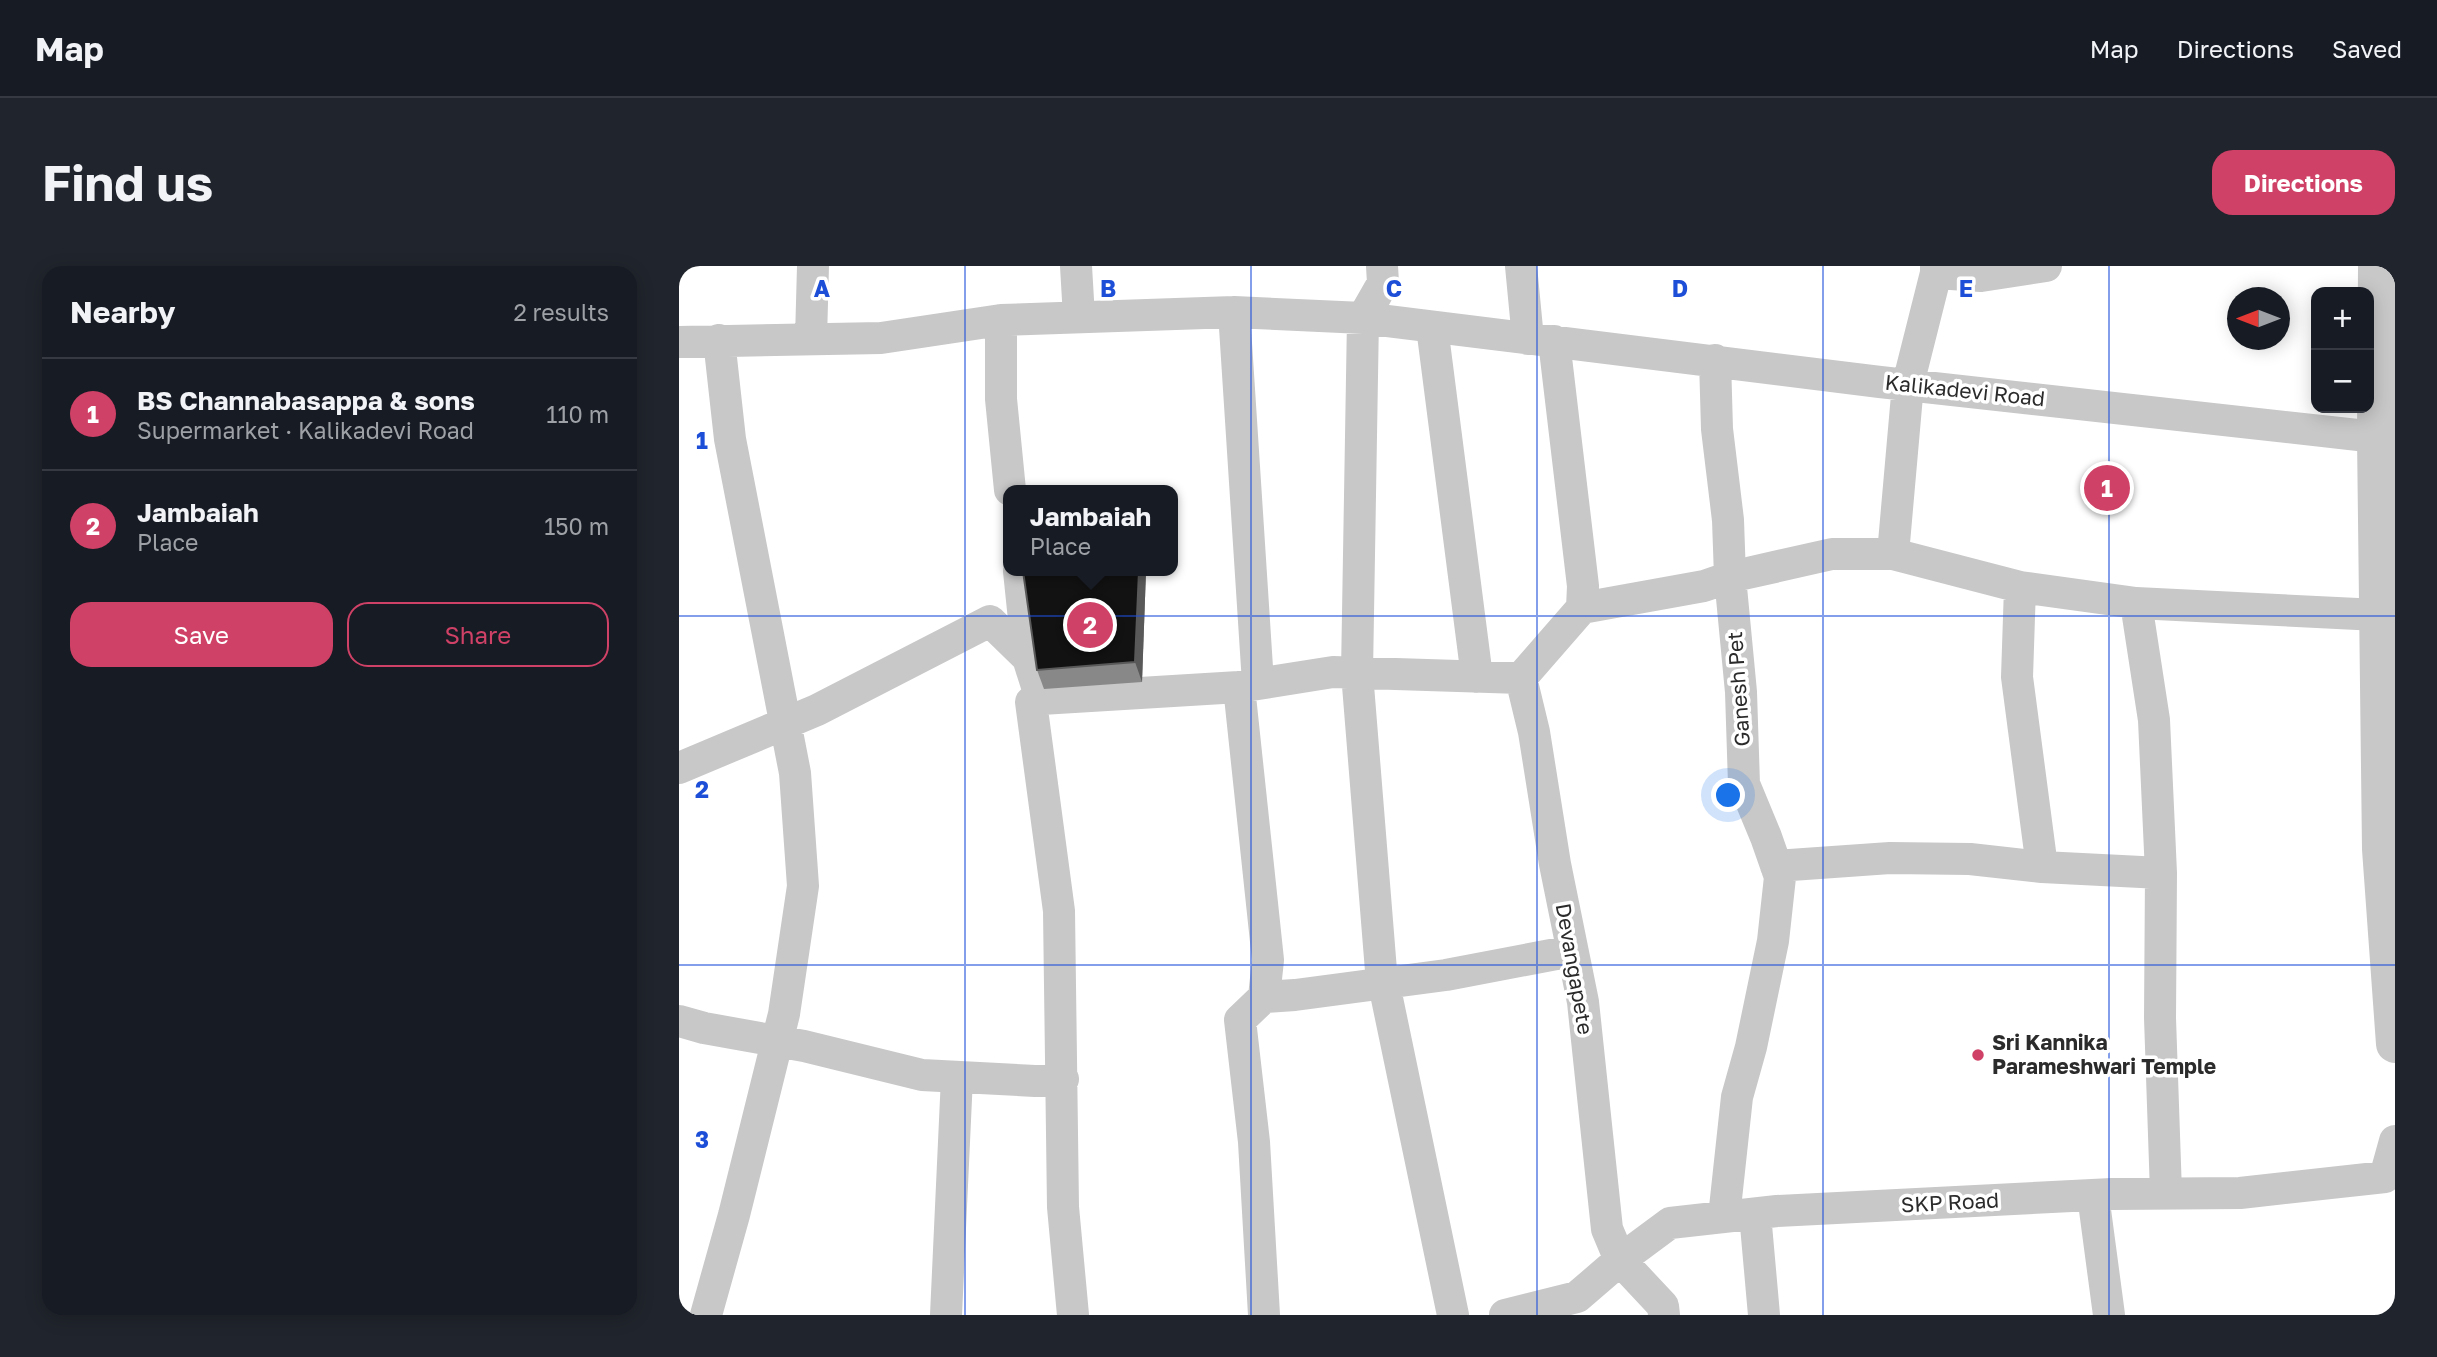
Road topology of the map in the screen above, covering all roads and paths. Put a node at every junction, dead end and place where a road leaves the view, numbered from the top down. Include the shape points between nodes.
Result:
1 (813, 266) edge
2 (1076, 266) edge
3 (1382, 266) edge
4 (1521, 266) edge
5 (2046, 266) edge
6 (2377, 266) edge
7 (1936, 269) edge
8 (1234, 312) junction
9 (1079, 317) junction
10 (1363, 318) junction
11 (1000, 320) junction
12 (1432, 327) junction
13 (811, 339) junction
14 (719, 340) junction
15 (1541, 340) junction
16 (679, 342) edge
17 (1714, 360) junction
18 (1908, 384) junction
19 (2385, 437) edge
20 (1009, 485) edge
21 (1893, 554) junction
22 (1020, 576) edge
23 (1730, 577) junction
24 (2019, 587) junction
25 (2136, 603) junction
26 (1582, 608) junction
27 (2378, 615) junction
28 (1028, 658) junction
29 (1357, 673) junction
30 (1477, 677) junction
31 (1521, 678) junction
32 (2387, 683) edge
33 (1249, 685) junction
34 (1041, 699) junction
35 (785, 723) junction
36 (679, 768) edge
37 (1776, 866) junction
38 (2042, 867) junction
39 (2161, 873) junction
40 (1572, 951) junction
41 (1382, 983) junction
42 (1264, 997) junction
43 (679, 1021) edge
44 (778, 1041) junction
45 (2395, 1044) edge
46 (957, 1077) junction
47 (1063, 1079) junction
48 (2395, 1141) edge
49 (2167, 1193) junction
50 (2093, 1195) junction
51 (1755, 1214) junction
52 (1724, 1217) junction
53 (1620, 1259) junction
54 (706, 1315) edge
55 (946, 1315) edge
56 (1073, 1315) edge
57 (1264, 1315) edge
58 (1453, 1315) edge
59 (1506, 1315) edge
60 (1664, 1315) edge
61 (1765, 1315) edge
62 (2109, 1315) edge

1 - 13 street
2 - 9 street
3 - 10 street via 1383,283
4 - 15 street
5 - 7 street via 1981,276
6 - 19 street
7 - 18 street
8 - 9 street, Kalikadevi Road
8 - 10 street, Kalikadevi Road
8 - 33 street
9 - 11 street, Kalikadevi Road
10 - 12 street, Kalikadevi Road
10 - 29 street
11 - 13 street, Kalikadevi Road via 881,338
11 - 20 street via 1000,398
12 - 15 street, Kalikadevi Road
12 - 30 street
13 - 14 street, Kalikadevi Road
14 - 16 street, Kalikadevi Road
14 - 35 street via 730,439
15 - 17 street, Kalikadevi Road
15 - 26 street via 1583,586
17 - 18 street, Kalikadevi Road
17 - 23 street, Ganesh Pet
18 - 19 street, Kalikadevi Road
18 - 21 street
19 - 27 street
21 - 23 street via 1832,554
21 - 24 street
22 - 28 street
23 - 26 street
23 - 37 street, Ganesh Pet via 1744,784
24 - 25 street
24 - 38 street via 2017,677
25 - 27 street
25 - 39 street via 2154,720
26 - 31 street
27 - 32 street
28 - 34 street
28 - 35 street via 990,621
29 - 30 street
29 - 33 street via 1333,672
29 - 41 street
30 - 31 street
31 - 40 street, Devangapete
32 - 45 street via 2381,849
33 - 34 street
33 - 42 street via 1268,960
34 - 47 street via 1031,702 1059,911
35 - 36 street
35 - 44 street via 795,774 803,887
37 - 38 street via 1889,858 1970,859
37 - 52 street, Ganesh Pet via 1780,877 1773,941 1737,1097
38 - 39 street
39 - 49 street via 2160,1018
40 - 41 street
40 - 53 street, Devangapete via 1583,1002 1607,1229
41 - 42 street
41 - 58 street
42 - 57 street via 1240,1020 1254,1142
43 - 44 street
44 - 46 street via 922,1075
44 - 54 street
46 - 47 street
46 - 55 street
47 - 56 street via 1063,1207
48 - 49 street, SKP Road via 2385,1177 2241,1193
49 - 50 street, SKP Road
50 - 51 street, SKP Road
50 - 62 street
51 - 52 street, SKP Road
51 - 61 street
52 - 53 street, SKP Road via 1669,1223
53 - 59 street, SKP Road via 1577,1297
53 - 60 street via 1663,1306

